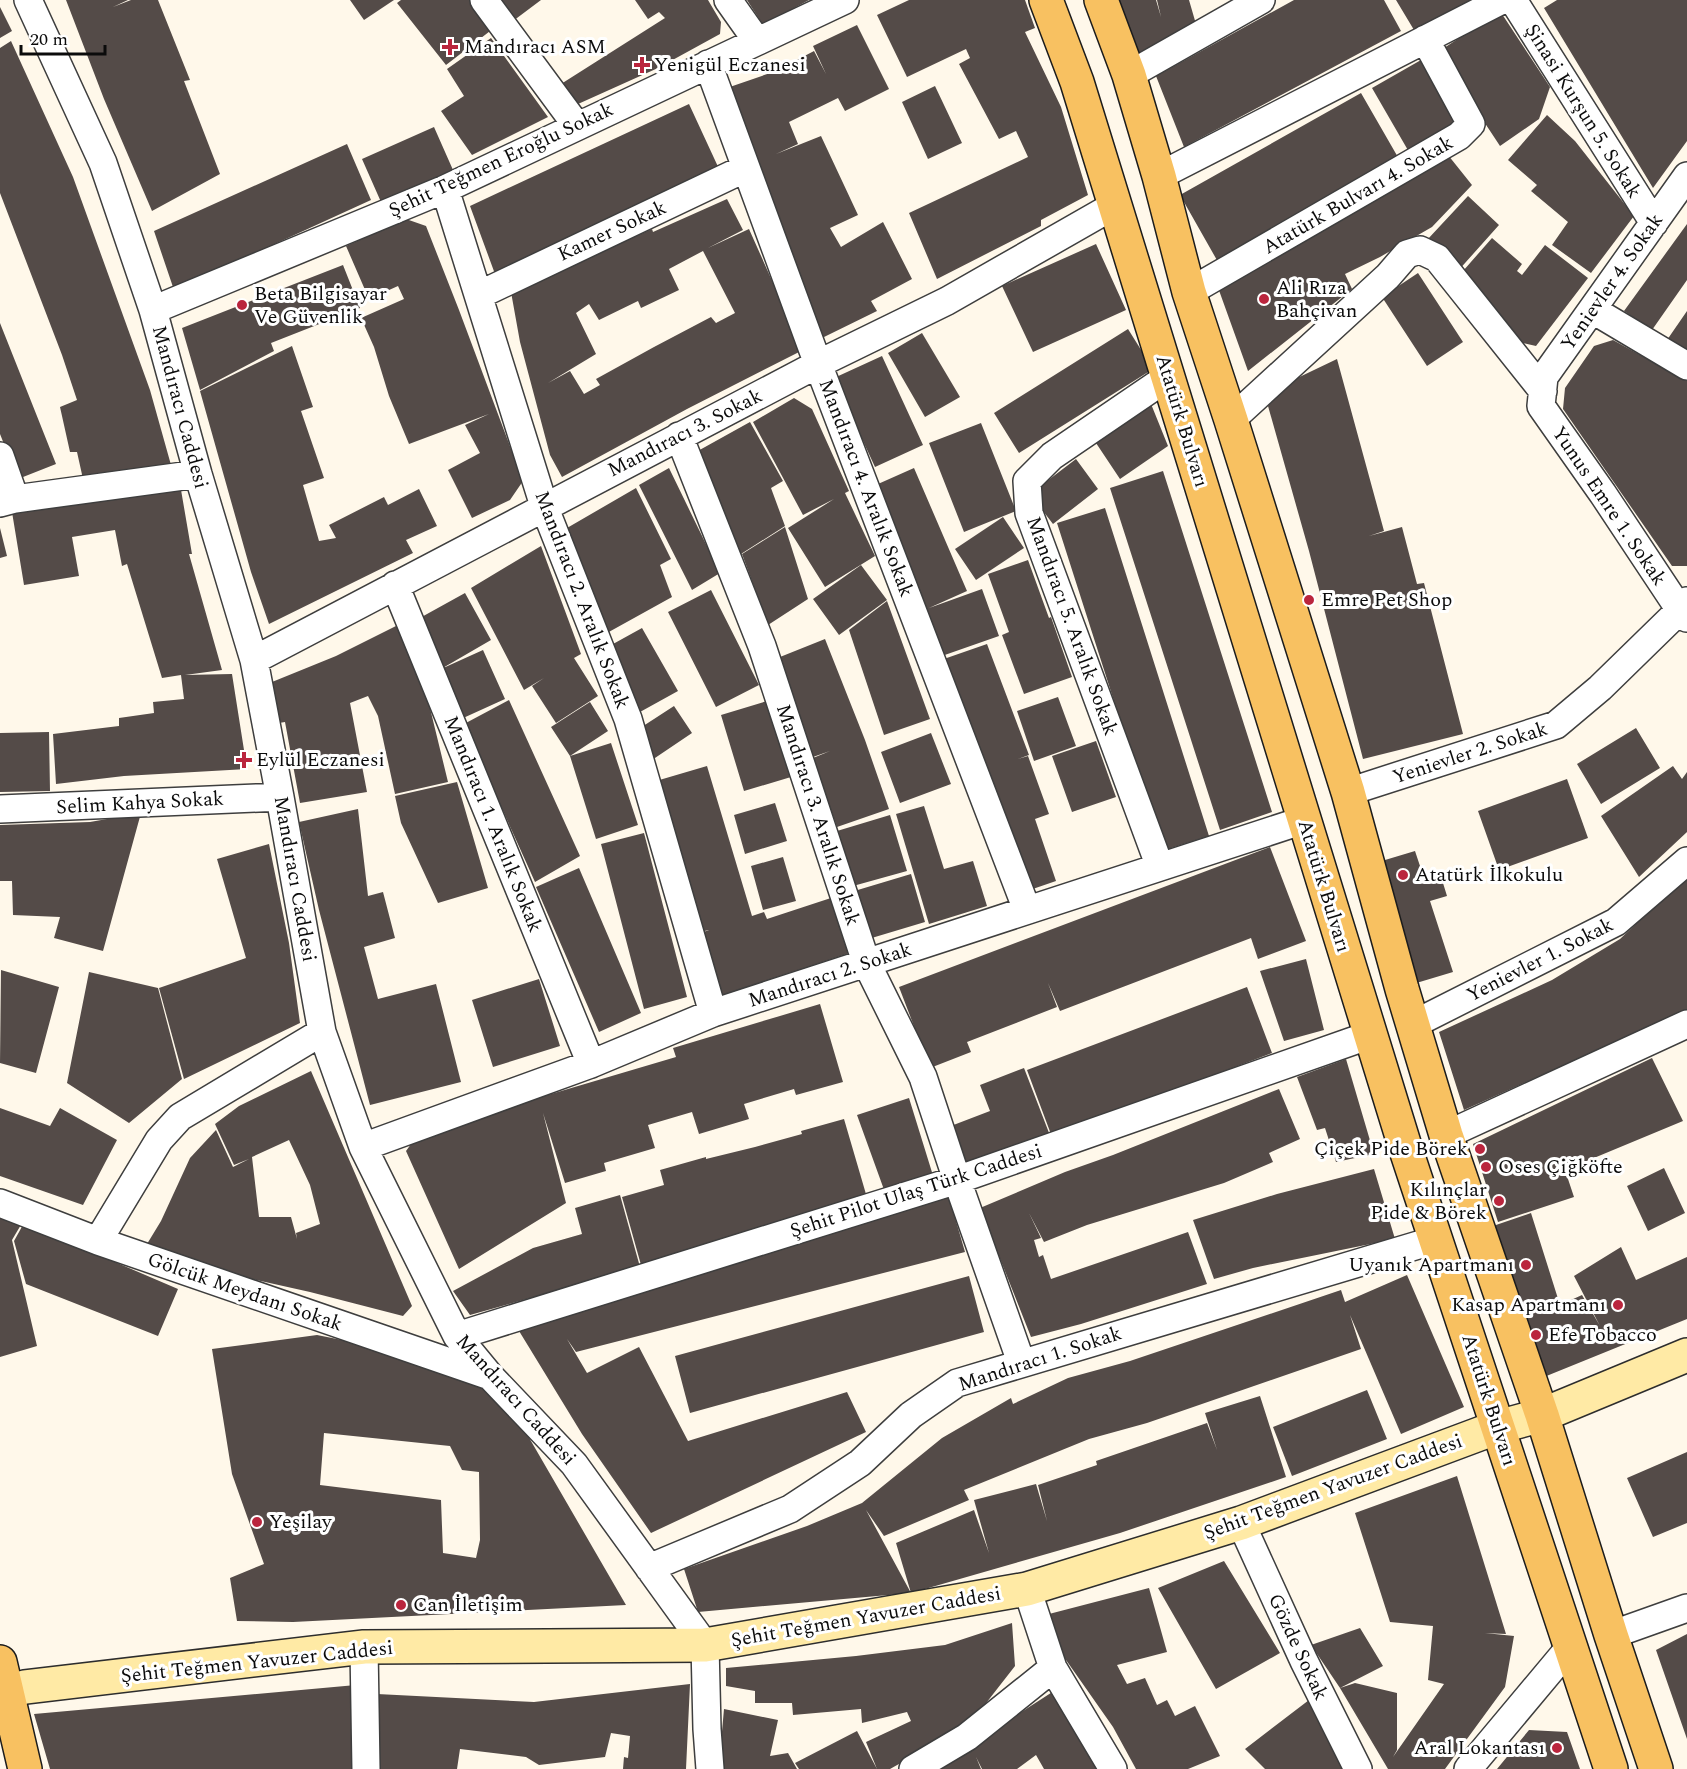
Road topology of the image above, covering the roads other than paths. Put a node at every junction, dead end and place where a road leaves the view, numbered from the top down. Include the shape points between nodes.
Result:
1 (28, 0) edge
2 (484, 0) edge
3 (729, 0) edge
4 (845, 0) edge
5 (1046, 0) edge
6 (1101, 0) edge
7 (1261, 0) edge
8 (1502, 0) edge
9 (1513, 0) edge
10 (1425, 39) junction
11 (757, 41) junction
12 (708, 64) junction
13 (1129, 75) junction
14 (577, 126) junction
15 (746, 168) junction
16 (1159, 176) junction
17 (1687, 176) edge
18 (446, 189) junction
19 (1114, 205) junction
20 (1654, 223) junction
21 (1189, 292) junction
22 (479, 295) junction
23 (153, 310) junction
24 (1593, 310) junction
25 (818, 364) junction
26 (1687, 366) edge
27 (1168, 377) junction
28 (1543, 391) junction
29 (1231, 420) junction
30 (679, 436) junction
31 (0, 456) edge
32 (198, 474) junction
33 (8, 501) edge
34 (544, 506) junction
35 (395, 585) junction
36 (1685, 610) edge
37 (254, 660) junction
38 (1348, 792) junction
39 (280, 797) junction
40 (0, 809) edge
41 (1304, 820) junction
42 (1687, 861) edge
43 (1160, 867) junction
44 (1027, 910) junction
45 (866, 962) junction
46 (713, 1013) junction
47 (1414, 1024) junction
48 (1687, 1024) edge
49 (322, 1032) junction
50 (1370, 1035) junction
51 (591, 1064) junction
52 (1446, 1135) junction
53 (363, 1147) junction
54 (957, 1180) junction
55 (0, 1203) edge
56 (1435, 1240) junction
57 (98, 1241) junction
58 (457, 1336) junction
59 (1687, 1355) edge
60 (1021, 1362) junction
61 (490, 1376) junction
62 (1542, 1415) junction
63 (1498, 1427) junction
64 (1241, 1523) junction
65 (649, 1568) junction
66 (1027, 1589) junction
67 (1687, 1608) edge
68 (1611, 1635) junction
69 (705, 1645) junction
70 (364, 1647) junction
71 (1570, 1647) junction
72 (1053, 1668) junction
73 (2, 1683) edge
74 (25, 1769) edge
75 (366, 1769) edge
76 (710, 1769) edge
77 (913, 1769) edge
78 (1113, 1769) edge
79 (1358, 1769) edge
80 (1468, 1769) edge
81 (1611, 1769) edge
82 (1656, 1769) edge

1 - 23 street, Mandıracı Caddesi via 103,163
2 - 14 street
3 - 11 street
4 - 11 street, Şehit Teğmen Eroğlu Sokak
5 - 19 main road, Atatürk Bulvarı via 1077,82
6 - 13 main road
7 - 13 street
8 - 10 street
9 - 20 street, Şinasi Kurşun 5. Sokak
10 - 16 street
10 - 21 street, Atatürk Bulvarı 4. Sokak via 1471,124 1459,136
11 - 12 street, Şehit Teğmen Eroğlu Sokak
12 - 14 street, Şehit Teğmen Eroğlu Sokak
12 - 15 street, Mandıracı 4. Aralık Sokak
13 - 16 main road
14 - 18 street, Şehit Teğmen Eroğlu Sokak
15 - 22 street, Kamer Sokak
15 - 25 street, Mandıracı 4. Aralık Sokak
16 - 21 main road
17 - 20 street, Yenievler 4. Sokak
18 - 22 street, Mandıracı 2. Aralık Sokak
18 - 23 street, Şehit Teğmen Eroğlu Sokak
19 - 25 street, Mandıracı 3. Sokak via 947,301
19 - 27 main road, Atatürk Bulvarı
20 - 24 street, Yenievler 4. Sokak
21 - 29 main road
22 - 34 street, Mandıracı 2. Aralık Sokak
23 - 32 street, Mandıracı Caddesi
24 - 26 street
24 - 28 street, Yenievler 4. Sokak via 1544,377
25 - 30 street, Mandıracı 3. Sokak
25 - 44 street, Mandıracı 4. Aralık Sokak
27 - 41 main road, Atatürk Bulvarı
27 - 43 street, Mandıracı 5. Aralık Sokak via 1052,456 1028,481 1029,513
28 - 29 street via 1437,258 1420,249 1407,254
28 - 36 street, Yunus Emre 1. Sokak via 1541,406
29 - 38 main road
30 - 34 street, Mandıracı 3. Sokak
30 - 45 street, Mandıracı 3. Aralık Sokak via 762,646
31 - 33 street
32 - 33 street
32 - 37 street, Mandıracı Caddesi
34 - 35 street, Mandıracı 3. Sokak
34 - 46 street, Mandıracı 2. Aralık Sokak via 628,719
35 - 37 street, Mandıracı 3. Sokak
35 - 51 street, Mandıracı 1. Aralık Sokak
36 - 38 street, Yenievler 2. Sokak via 1556,725
37 - 39 street, Mandıracı Caddesi
38 - 47 main road
39 - 40 street, Selim Kahya Sokak
39 - 49 street, Mandıracı Caddesi
41 - 43 street, Mandıracı 2. Sokak
41 - 50 main road, Atatürk Bulvarı
42 - 47 street, Yenievler 1. Sokak via 1616,922
43 - 44 street, Mandıracı 2. Sokak
44 - 45 street, Mandıracı 2. Sokak
45 - 46 street, Mandıracı 2. Sokak
45 - 54 street, Mandıracı 3. Aralık Sokak via 923,1077
46 - 51 street, Mandıracı 2. Sokak
47 - 52 main road
48 - 52 street
49 - 53 street, Mandıracı Caddesi
49 - 57 street via 180,1117 159,1140
50 - 54 street, Şehit Pilot Ulaş Türk Caddesi
50 - 56 main road, Atatürk Bulvarı
51 - 53 street, Mandıracı 2. Sokak
52 - 62 main road
53 - 58 street, Mandıracı Caddesi
54 - 58 street, Şehit Pilot Ulaş Türk Caddesi
54 - 60 street, Mandıracı 3. Aralık Sokak
55 - 57 street, Gölcük Meydanı Sokak
56 - 60 street, Mandıracı 1. Sokak
56 - 63 main road, Atatürk Bulvarı
57 - 61 street, Gölcük Meydanı Sokak
58 - 61 street, Mandıracı Caddesi
59 - 62 street, Şehit Teğmen Yavuzer Caddesi
60 - 65 street, Mandıracı 1. Sokak via 957,1383 911,1415 860,1463 790,1509
61 - 65 street, Mandıracı Caddesi via 574,1464
62 - 63 street, Şehit Teğmen Yavuzer Caddesi
62 - 68 main road
63 - 64 street, Şehit Teğmen Yavuzer Caddesi
63 - 71 main road, Atatürk Bulvarı
64 - 66 street, Şehit Teğmen Yavuzer Caddesi
64 - 79 street, Gözde Sokak
65 - 69 street, Mandıracı Caddesi
66 - 69 street, Şehit Teğmen Yavuzer Caddesi
66 - 72 street
67 - 68 street
68 - 82 main road
69 - 70 street, Şehit Teğmen Yavuzer Caddesi
69 - 76 street
70 - 73 street, Şehit Teğmen Yavuzer Caddesi via 25,1687
70 - 75 street
71 - 80 street
71 - 81 main road, Atatürk Bulvarı
72 - 77 street via 967,1737
72 - 78 street
73 - 74 main road

